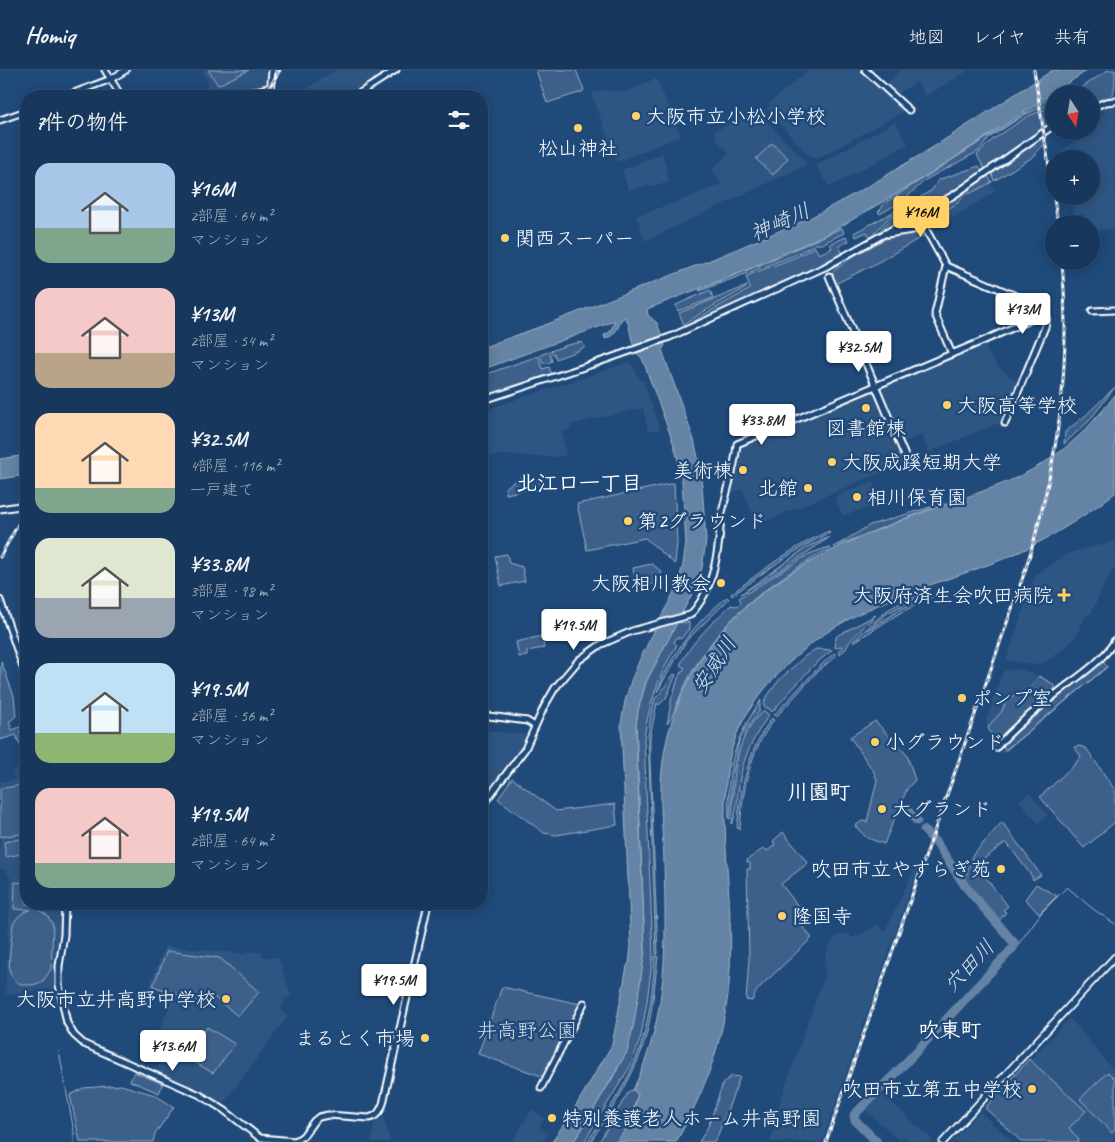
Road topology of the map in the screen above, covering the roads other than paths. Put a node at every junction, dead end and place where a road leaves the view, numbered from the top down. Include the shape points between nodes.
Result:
1 (105, 70) edge
2 (126, 70) edge
3 (272, 70) edge
4 (396, 70) edge
5 (864, 70) edge
6 (111, 79) junction
7 (271, 87) junction
8 (82, 90) edge
9 (117, 90) edge
10 (259, 90) edge
11 (271, 90) edge
12 (364, 90) edge
13 (1115, 101) edge
14 (1100, 104) edge
15 (909, 110) dead end
16 (20, 113) edge
17 (0, 120) edge
18 (1045, 131) edge
19 (884, 234) junction
20 (946, 266) junction
21 (828, 276) dead end
22 (1092, 310) dead end
23 (1115, 310) edge
24 (1046, 313) junction
25 (952, 354) junction
26 (875, 386) junction
27 (488, 399) edge
28 (1004, 423) dead end
29 (908, 463) dead end
30 (20, 506) edge
31 (0, 509) edge
32 (0, 600) edge
33 (1115, 640) edge
34 (20, 658) edge
35 (488, 716) edge
36 (535, 726) junction
37 (996, 748) dead end
38 (488, 798) edge
39 (65, 910) edge
40 (427, 910) edge
41 (1115, 957) edge
42 (584, 1003) dead end
43 (541, 1088) dead end
44 (943, 1142) edge

1 - 6 street
2 - 6 street
3 - 7 street
4 - 12 street
5 - 15 street
6 - 8 street
6 - 9 street
7 - 10 street
7 - 11 street
13 - 14 street
16 - 17 street
18 - 19 street via 972,184
19 - 20 street via 925,228
19 - 27 street via 825,267 664,339
20 - 24 street via 1039,306
20 - 25 street via 935,314
21 - 26 street
22 - 23 street
24 - 25 street
24 - 28 street via 1046,327
25 - 26 street
26 - 29 street
26 - 36 street via 737,444 712,572 697,608 690,615 614,638 579,660 556,688
30 - 31 street
32 - 34 street
33 - 37 street via 1090,668
35 - 36 street via 527,721
36 - 38 street via 525,749
39 - 40 street via 60,985 67,1023 74,1035 84,1044 200,1095 260,1138 287,1142 303,1136 319,1117 369,1118 379,1113
41 - 44 main road
42 - 43 street

